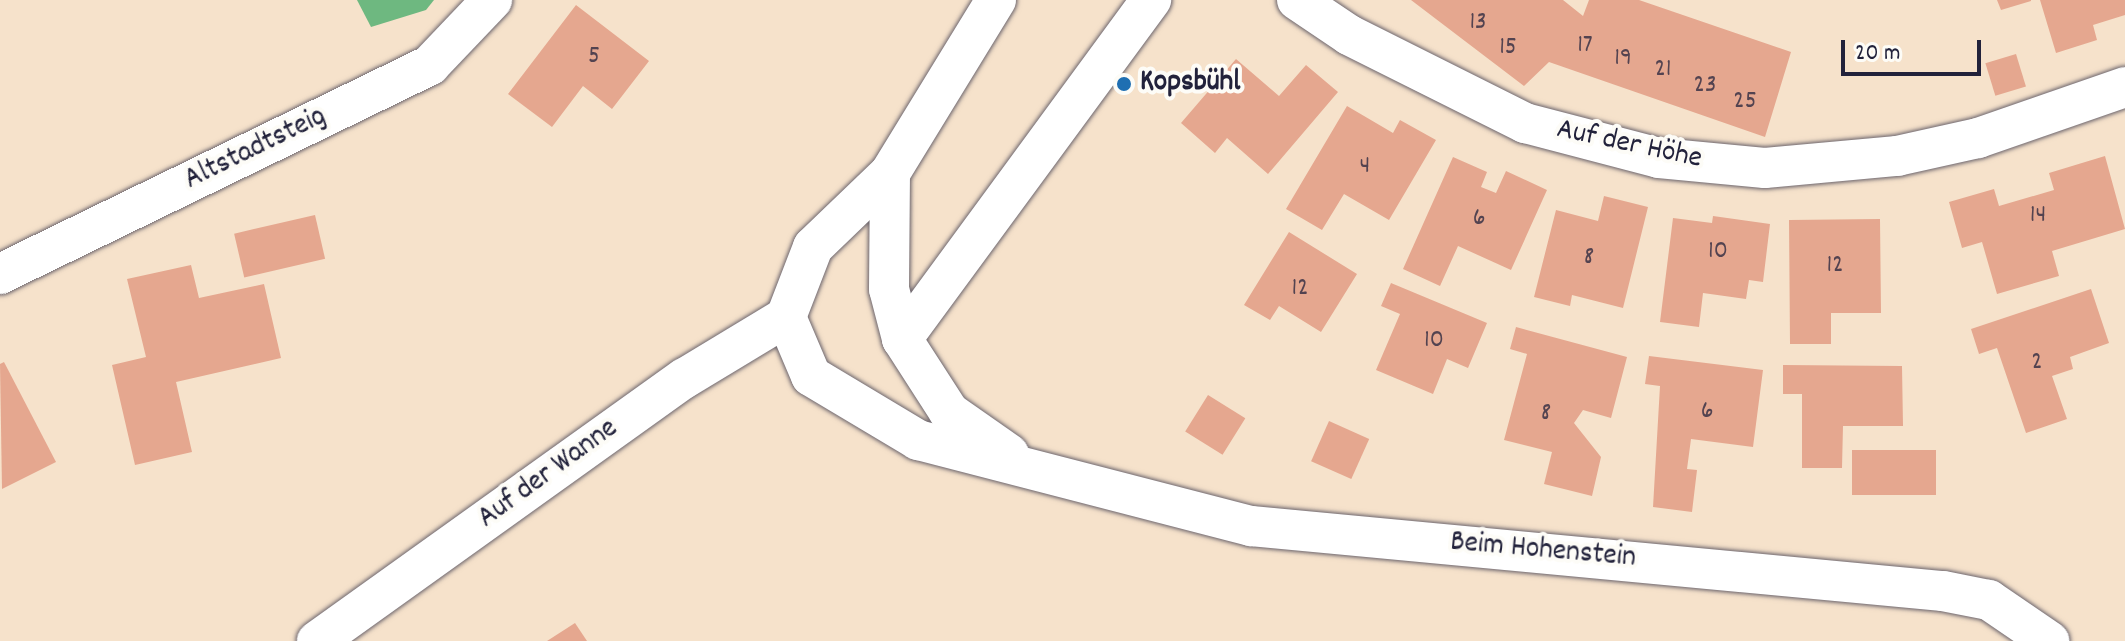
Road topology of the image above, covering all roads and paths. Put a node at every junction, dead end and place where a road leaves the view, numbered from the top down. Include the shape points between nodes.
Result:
1 (492, 0) edge
2 (996, 0) edge
3 (1151, 0) edge
4 (1297, 0) edge
5 (2125, 87) edge
6 (890, 173) junction
7 (0, 274) edge
8 (786, 317) junction
9 (902, 339) junction
10 (1031, 469) junction
11 (317, 641) edge
12 (2049, 641) edge

1 - 7 street, Altstadtsteig via 430,65
2 - 6 street
3 - 9 street
4 - 5 street, Auf der Höhe via 1349,35 1525,123 1659,158 1765,168 1897,156 1978,138
6 - 8 street via 813,247
6 - 9 street via 889,289
8 - 10 street, Beim Hohenstein via 811,376 918,440
8 - 11 street, Auf der Wanne via 685,378
9 - 10 street, Beim Hohenstein via 949,412
10 - 12 street, Beim Hohenstein via 1251,526 1943,591 1989,600

